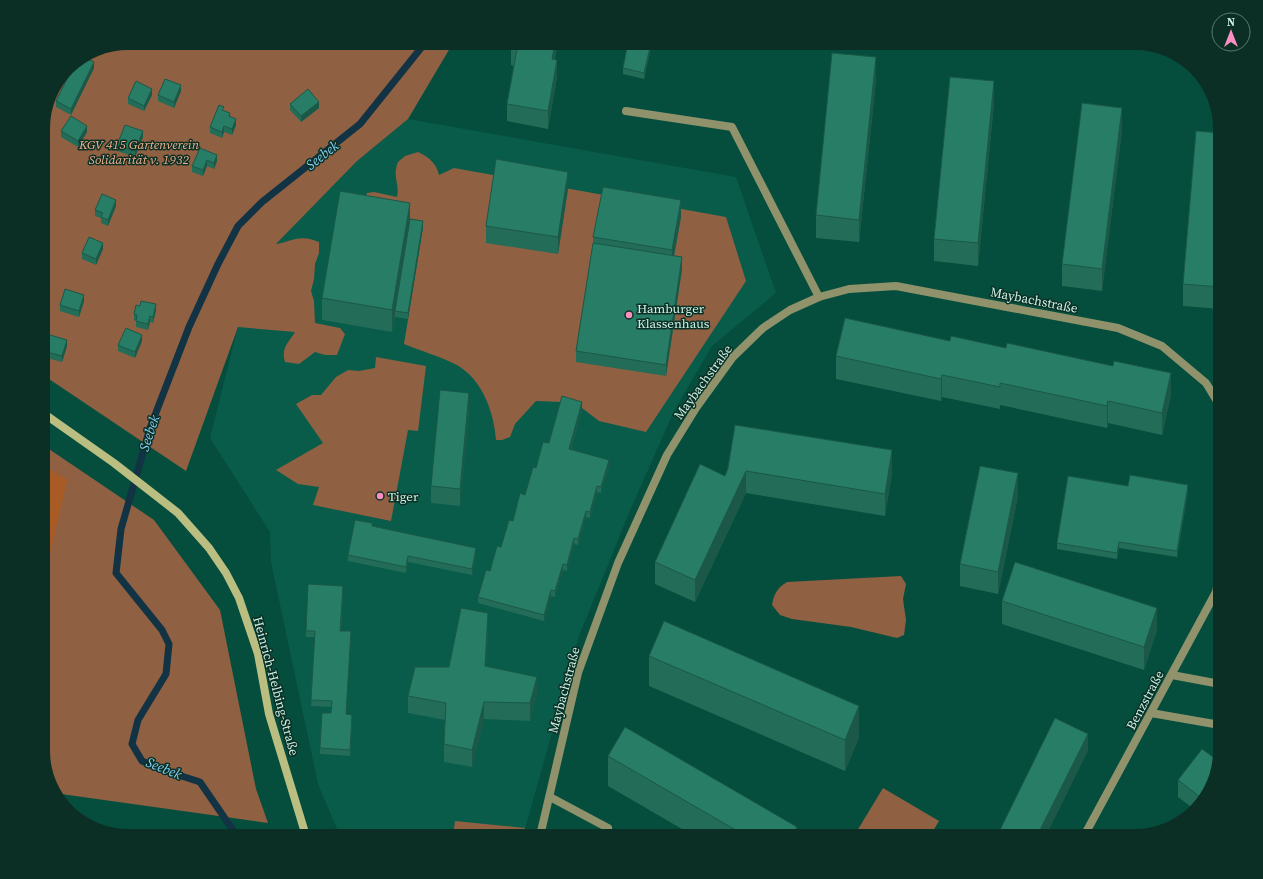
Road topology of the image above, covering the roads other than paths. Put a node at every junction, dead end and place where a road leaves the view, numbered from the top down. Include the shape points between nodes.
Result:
1 (626, 111) dead end
2 (819, 297) junction
3 (1213, 391) edge
4 (50, 418) edge
5 (1213, 598) edge
6 (1172, 675) junction
7 (1213, 683) edge
8 (1151, 713) junction
9 (1213, 724) edge
10 (550, 797) junction
11 (608, 828) dead end
12 (304, 829) edge
13 (542, 829) edge
14 (1088, 829) edge

1 - 2 street via 732,127
2 - 3 street, Maybachstraße via 850,289 896,286 1118,328 1162,346 1196,373
2 - 10 street, Maybachstraße via 790,310 763,328 733,357 696,408 667,455 618,563 578,673
4 - 12 street, Heinrich-Helbing-Straße via 156,494 178,513 226,572 239,598 258,654 269,714
5 - 6 street, Benzstraße
6 - 7 street
6 - 8 street, Benzstraße
8 - 9 street
8 - 14 street, Benzstraße
10 - 11 street
10 - 13 street, Maybachstraße

